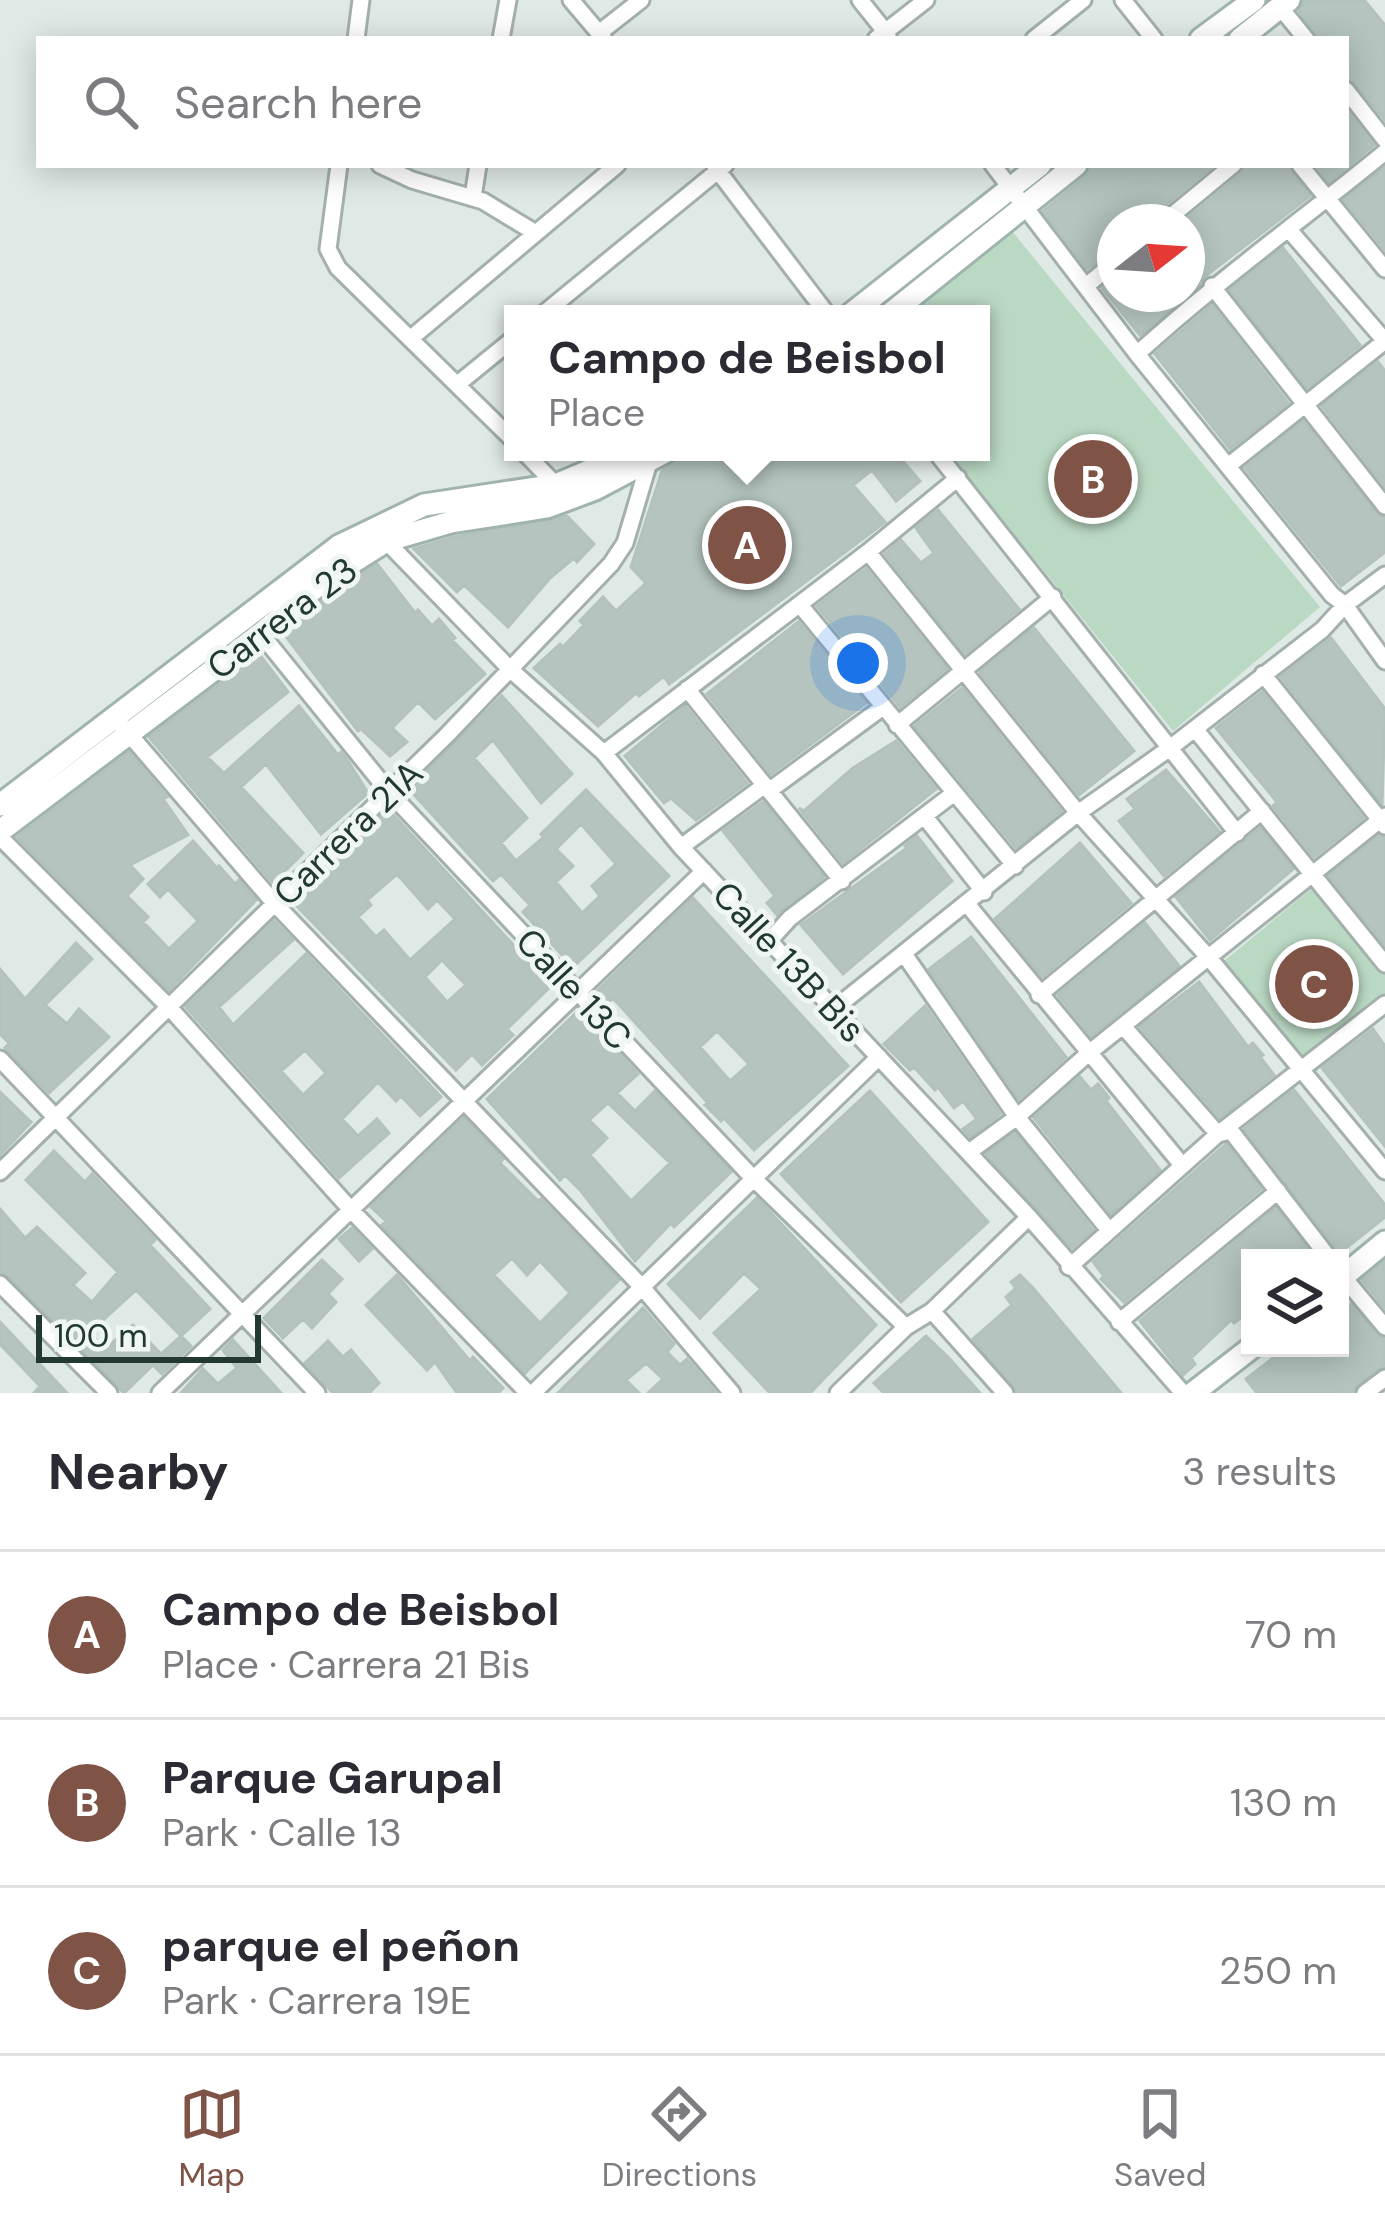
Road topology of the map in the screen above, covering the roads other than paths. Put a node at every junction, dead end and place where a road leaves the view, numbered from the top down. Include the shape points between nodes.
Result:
1 (361, 0) edge
2 (508, 0) edge
3 (571, 0) edge
4 (641, 0) edge
5 (860, 0) edge
6 (926, 0) edge
7 (1083, 0) edge
8 (1124, 0) edge
9 (1254, 0) edge
10 (1284, 3) edge
11 (356, 36) edge
12 (502, 36) edge
13 (602, 36) edge
14 (884, 36) edge
15 (1038, 36) edge
16 (1152, 36) edge
17 (1205, 36) edge
18 (1244, 36) edge
19 (1304, 36) edge
20 (1349, 94) edge
21 (1385, 140) edge
22 (1385, 152) edge
23 (339, 168) edge
24 (386, 168) edge
25 (478, 168) edge
26 (613, 168) edge
27 (718, 168) edge
28 (720, 168) edge
29 (995, 168) edge
30 (1038, 168) edge
31 (1070, 168) edge
32 (1229, 168) edge
33 (1302, 168) edge
34 (473, 197) junction
35 (1017, 197) junction
36 (1327, 200) junction
37 (1186, 204) edge
38 (1290, 230) junction
39 (534, 232) junction
40 (1385, 269) edge
41 (1097, 277) edge
42 (1086, 286) junction
43 (1212, 286) junction
44 (556, 305) edge
45 (819, 305) edge
46 (864, 305) edge
47 (900, 305) edge
48 (410, 340) junction
49 (1385, 341) edge
50 (504, 346) edge
51 (1137, 354) junction
52 (459, 383) junction
53 (1304, 404) junction
54 (504, 430) edge
55 (533, 461) edge
56 (631, 461) edge
57 (638, 461) edge
58 (648, 461) edge
59 (944, 461) edge
60 (1228, 466) junction
61 (958, 478) junction
62 (556, 484) junction
63 (1385, 506) edge
64 (386, 541) junction
65 (868, 552) junction
66 (1385, 575) edge
67 (1053, 597) junction
68 (800, 604) junction
69 (1345, 605) junction
70 (261, 634) junction
71 (1385, 661) edge
72 (512, 670) junction
73 (962, 672) junction
74 (1263, 674) junction
75 (686, 689) junction
76 (883, 707) junction
77 (122, 725) junction
78 (897, 725) junction
79 (1195, 729) junction
80 (1171, 748) junction
81 (604, 753) junction
82 (767, 788) junction
83 (389, 792) junction
84 (953, 794) junction
85 (0, 805) edge
86 (1262, 812) junction
87 (1078, 813) junction
88 (925, 817) junction
89 (1383, 821) edge
90 (1237, 833) junction
91 (0, 834) edge
92 (681, 847) junction
93 (1016, 866) junction
94 (704, 871) junction
95 (1315, 872) junction
96 (842, 881) junction
97 (984, 892) junction
98 (1155, 898) junction
99 (275, 904) junction
100 (967, 904) junction
101 (769, 941) junction
102 (904, 954) junction
103 (1210, 958) junction
104 (1385, 964) edge
105 (577, 993) junction
106 (1039, 995) junction
107 (169, 1006) junction
108 (834, 1010) junction
109 (1383, 1010) edge
110 (1123, 1026) junction
111 (1090, 1052) junction
112 (879, 1057) junction
113 (0, 1059) edge
114 (1301, 1071) junction
115 (465, 1102) junction
116 (1017, 1117) junction
117 (58, 1118) junction
118 (1217, 1134) junction
119 (969, 1152) junction
120 (1182, 1165) junction
121 (0, 1172) edge
122 (1385, 1172) edge
123 (752, 1177) junction
124 (1278, 1191) junction
125 (352, 1210) junction
126 (1029, 1217) junction
127 (1108, 1229) junction
128 (1385, 1242) edge
129 (1322, 1249) edge
130 (1069, 1268) junction
131 (1349, 1270) edge
132 (0, 1284) edge
133 (1349, 1285) edge
134 (641, 1286) junction
135 (932, 1311) junction
136 (244, 1313) junction
137 (1119, 1322) junction
138 (906, 1327) junction
139 (1385, 1327) edge
140 (1241, 1356) edge
141 (1385, 1378) edge
142 (848, 1389) edge
143 (109, 1393) edge
144 (160, 1393) edge
145 (317, 1393) edge
146 (531, 1393) edge
147 (732, 1393) edge
148 (1005, 1393) edge
149 (1183, 1393) edge
150 (1193, 1393) edge
151 (1365, 1393) edge

1 - 11 street
2 - 12 street
3 - 13 street
4 - 13 street
5 - 14 street
6 - 14 street
7 - 15 street
8 - 16 street
9 - 17 main road
10 - 18 main road
10 - 19 street
20 - 21 street
22 - 36 street
23 - 48 street via 328,249
24 - 34 street
25 - 34 street
26 - 39 street
27 - 44 street
28 - 45 street
29 - 35 street
30 - 35 main road
31 - 35 main road
32 - 37 street
33 - 36 street
34 - 39 street
35 - 42 street
35 - 46 main road
35 - 47 main road
36 - 38 street
36 - 40 street
38 - 43 street
38 - 49 street
39 - 48 street
41 - 42 street
42 - 51 street
43 - 51 street
43 - 53 street
48 - 52 street
49 - 53 street
50 - 52 street
51 - 60 street
52 - 54 street
53 - 60 street
53 - 63 street
55 - 62 street
56 - 62 main road, Carrera 23
57 - 64 main road, Carrera 23 via 548,507
58 - 72 street, Carrera 21A via 625,543
59 - 61 street
60 - 69 street
61 - 65 street
61 - 67 street
62 - 77 main road, Carrera 23 via 424,505 339,546
64 - 70 main road, Carrera 23
64 - 72 street, Calle 13B Bis
65 - 68 street
65 - 73 street
66 - 69 street
67 - 73 street
67 - 80 street
68 - 75 street
68 - 76 street
69 - 71 street
69 - 74 street
70 - 77 main road, Carrera 23
70 - 83 street, Calle 13C
72 - 81 street, Calle 13B Bis
72 - 83 street, Carrera 21A
73 - 78 street
73 - 87 street
74 - 79 street
74 - 89 street
75 - 81 street
75 - 82 street
76 - 78 street
76 - 82 street
77 - 85 main road, Carrera 23
77 - 91 main road, Carrera 23
77 - 99 street
78 - 84 street
79 - 80 street
79 - 86 street
80 - 87 street
80 - 90 street
81 - 92 street, Calle 13B Bis
82 - 92 street
82 - 96 street
83 - 99 street, Carrera 21A
83 - 105 street, Calle 13C
84 - 88 street
84 - 93 street
86 - 90 street
86 - 95 street
87 - 93 street
87 - 98 street
88 - 96 street
88 - 97 street
89 - 95 street
90 - 98 street
91 - 107 street
92 - 94 street, Calle 13B Bis
93 - 97 street
94 - 101 street, Calle 13B Bis
94 - 105 street
95 - 103 street
95 - 104 street
96 - 101 street
97 - 100 street
98 - 103 street
98 - 106 street
99 - 107 street, Carrera 21A
99 - 115 street
100 - 102 street
100 - 106 street
101 - 108 street, Calle 13B Bis
102 - 108 street
102 - 116 street
103 - 110 street
103 - 114 street
105 - 115 street
105 - 123 street, Calle 13C
106 - 111 street
107 - 117 street, Carrera 21A
107 - 125 street
108 - 112 street, Calle 13B Bis
109 - 114 street
110 - 111 street
110 - 118 street
111 - 116 street
111 - 120 street
112 - 119 street, Calle 13B Bis
112 - 123 street
113 - 117 street
114 - 118 street
114 - 122 street
115 - 125 street
115 - 134 street
116 - 119 street
116 - 127 street
117 - 121 street, Carrera 21A
117 - 136 street
118 - 120 street
118 - 124 street via 1231,1131
119 - 126 street, Calle 13B Bis
120 - 127 street
123 - 134 street
123 - 138 street, Calle 13C
124 - 129 street
124 - 137 street
125 - 136 street
125 - 146 street
126 - 130 street, Calle 13B Bis
126 - 135 street
127 - 130 street
128 - 131 main road
130 - 137 street, Calle 13B Bis
132 - 143 street
133 - 139 street
134 - 146 street
134 - 147 street
135 - 138 street
135 - 148 street
136 - 144 street
136 - 145 street
137 - 149 street, Calle 13B Bis
138 - 142 street
140 - 150 main road
141 - 151 street

